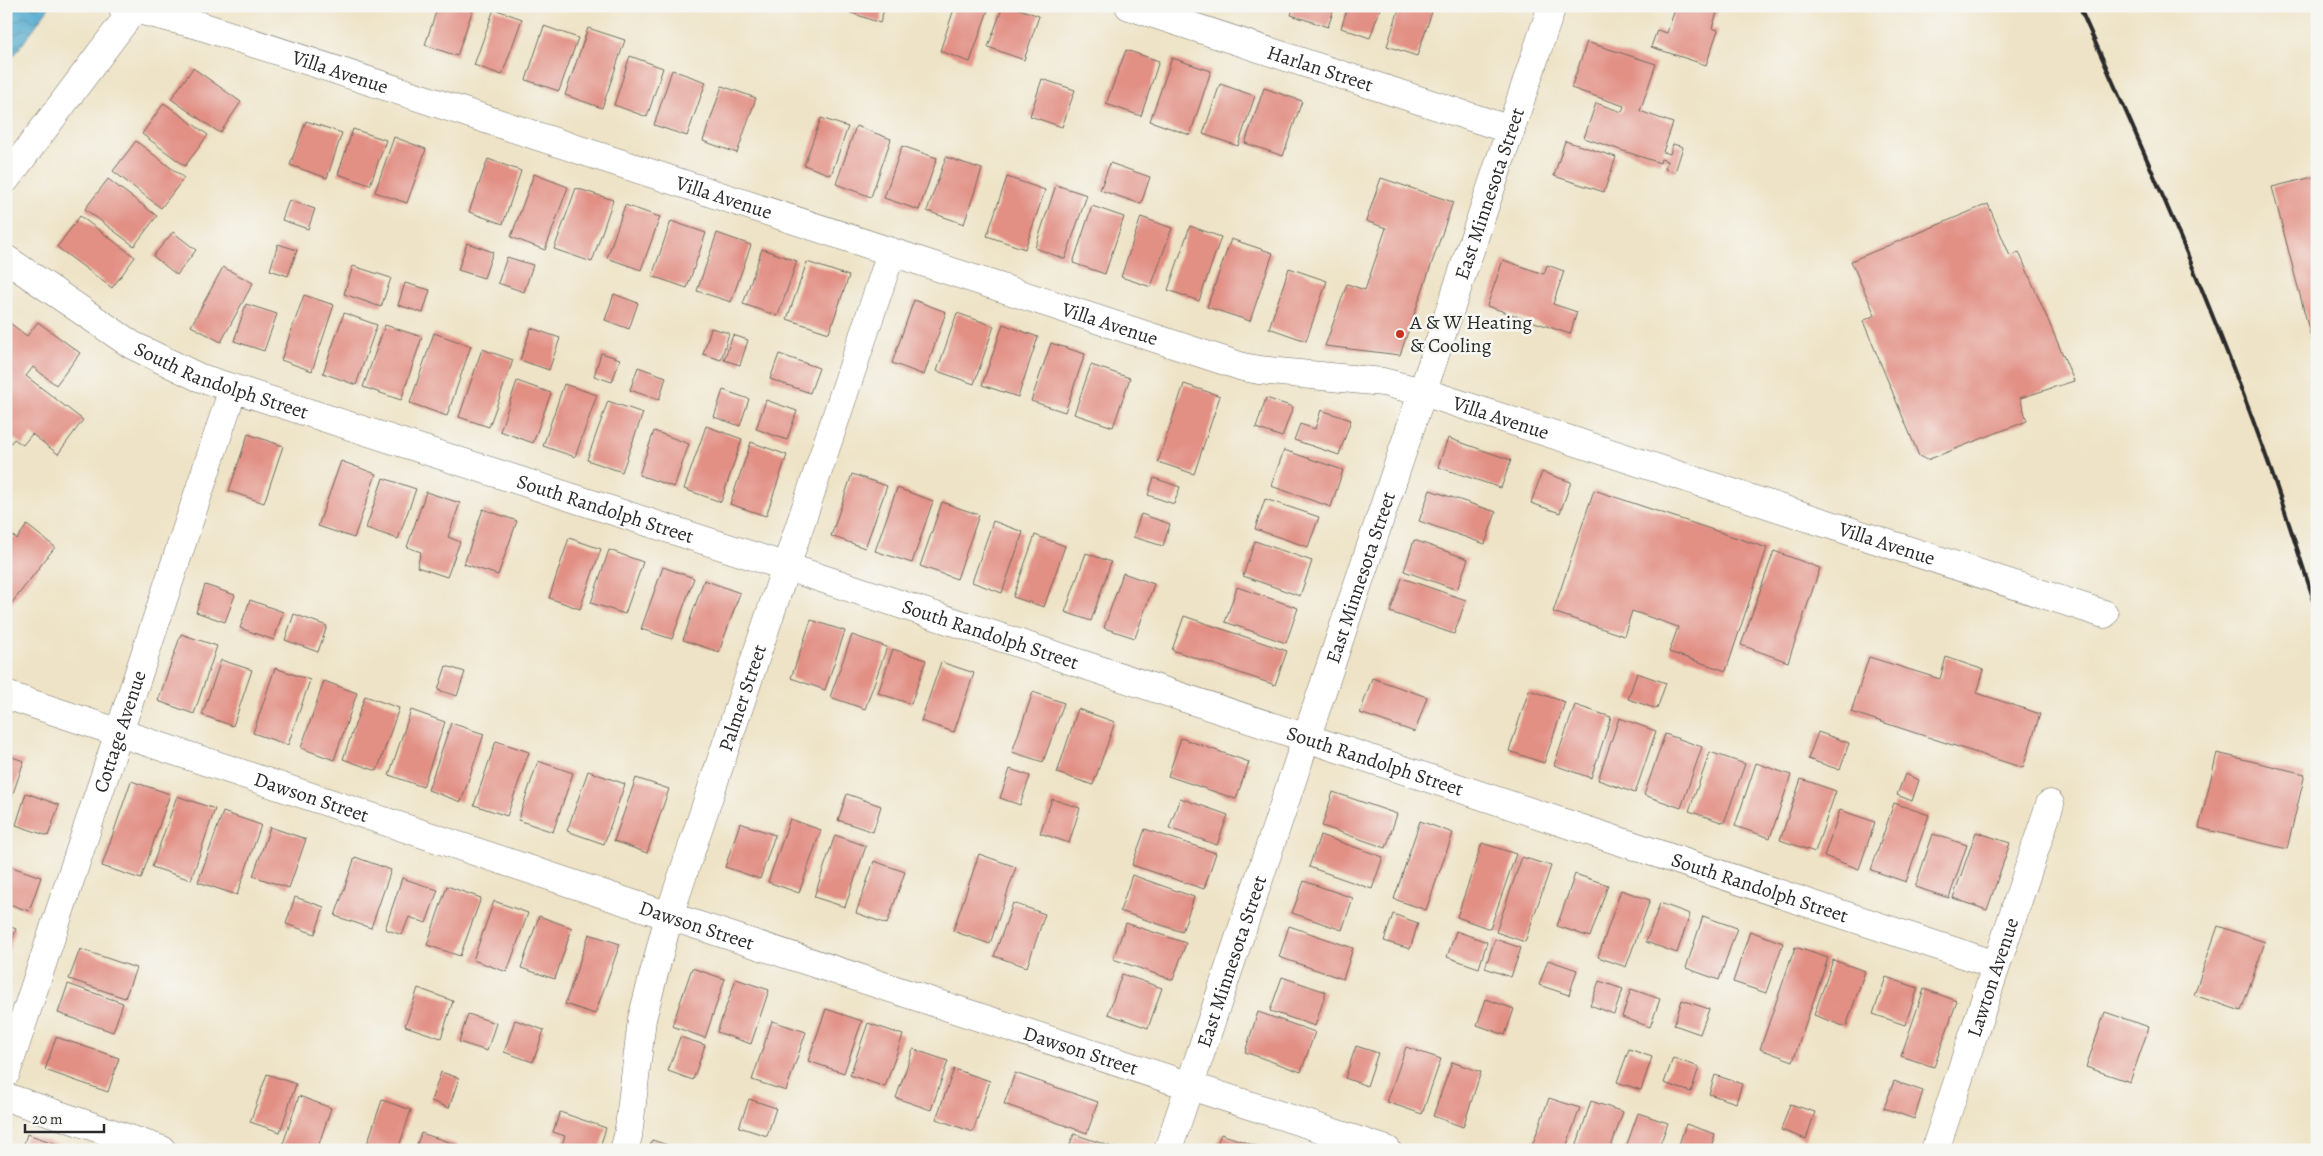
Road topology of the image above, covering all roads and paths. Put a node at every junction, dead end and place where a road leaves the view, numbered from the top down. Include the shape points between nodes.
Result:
1 (1129, 6) edge
2 (1552, 6) edge
3 (131, 7) edge
4 (1511, 130) junction
5 (6, 180) edge
6 (891, 253) junction
7 (6, 259) edge
8 (234, 389) junction
9 (1423, 392) junction
10 (787, 566) junction
11 (2104, 614) dead end
12 (6, 694) edge
13 (118, 733) junction
14 (1307, 738) junction
15 (2050, 804) dead end
16 (669, 916) junction
17 (1996, 965) junction
18 (6, 1073) edge
19 (1189, 1086) junction
20 (6, 1097) edge
21 (162, 1150) edge
22 (624, 1150) edge
23 (1168, 1150) edge
24 (1387, 1150) edge
25 (1935, 1150) edge

1 - 4 street, Harlan Street
2 - 4 street, East Minnesota Street
3 - 5 street
3 - 6 street, Villa Avenue via 198,25
4 - 9 street, East Minnesota Street
6 - 9 street, Villa Avenue via 1243,367 1383,382
6 - 10 street, Palmer Street
7 - 8 street, South Randolph Street via 144,352
8 - 10 street, South Randolph Street
8 - 13 street, Cottage Avenue
9 - 11 street, Villa Avenue
9 - 14 street, East Minnesota Street
10 - 14 street, South Randolph Street
10 - 16 street, Palmer Street
12 - 13 street, Dawson Street
13 - 16 street, Dawson Street
13 - 18 street, Cottage Avenue
14 - 17 street, South Randolph Street
14 - 19 street, East Minnesota Street
15 - 17 street, Lawton Avenue
16 - 19 street, Dawson Street
16 - 22 street, Palmer Street via 642,1019
17 - 25 street, Lawton Avenue
19 - 23 street, East Minnesota Street
19 - 24 street, Dawson Street
20 - 21 street

